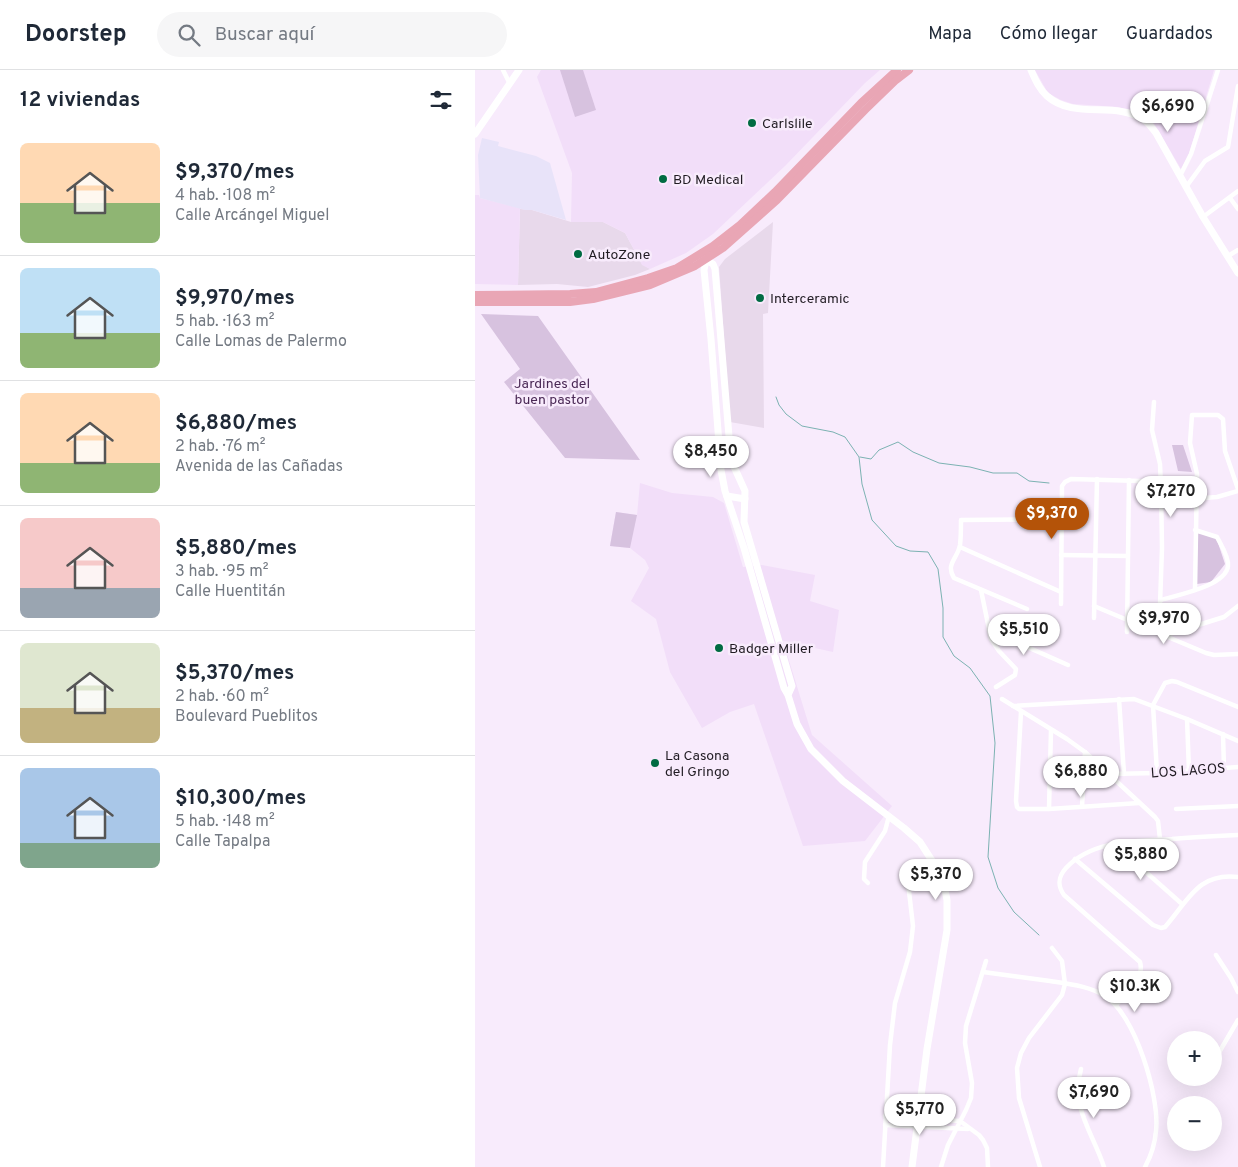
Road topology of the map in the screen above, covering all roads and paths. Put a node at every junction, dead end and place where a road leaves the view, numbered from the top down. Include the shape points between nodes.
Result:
1 (503, 70) edge
2 (519, 70) edge
3 (897, 70) edge
4 (909, 70) edge
5 (1031, 70) edge
6 (1218, 70) edge
7 (510, 84) junction
8 (1238, 86) edge
9 (475, 134) edge
10 (1180, 176) junction
11 (1186, 187) junction
12 (1238, 192) edge
13 (1230, 198) junction
14 (1238, 209) edge
15 (1203, 217) junction
16 (713, 246) junction
17 (1238, 250) edge
18 (1228, 256) junction
19 (693, 259) junction
20 (706, 260) junction
21 (1238, 273) edge
22 (475, 294) edge
23 (475, 302) edge
24 (720, 338) junction
25 (711, 339) junction
26 (722, 362) junction
27 (713, 364) junction
28 (1154, 402) dead end
29 (1097, 479) junction
30 (1129, 480) junction
31 (1161, 487) junction
32 (1238, 490) edge
33 (727, 496) junction
34 (1197, 497) junction
35 (745, 499) junction
36 (1062, 520) junction
37 (1195, 530) junction
38 (960, 547) junction
39 (1061, 555) junction
40 (1095, 555) junction
41 (1128, 556) junction
42 (981, 590) junction
43 (1195, 590) junction
44 (1061, 592) junction
45 (767, 598) junction
46 (1161, 600) junction
47 (759, 601) junction
48 (1061, 604) dead end
49 (1095, 606) junction
50 (1238, 606) edge
51 (1027, 609) dead end
52 (1094, 618) dead end
53 (1127, 618) junction
54 (989, 630) junction
55 (1127, 632) dead end
56 (1159, 633) junction
57 (1165, 635) junction
58 (1238, 654) edge
59 (1068, 665) dead end
60 (996, 687) dead end
61 (789, 695) junction
62 (1002, 699) dead end
63 (1119, 699) junction
64 (1153, 705) junction
65 (1013, 706) junction
66 (1238, 707) edge
67 (1021, 712) junction
68 (1187, 719) junction
69 (1051, 730) junction
70 (1223, 734) junction
71 (1238, 741) edge
72 (1085, 752) junction
73 (1238, 767) edge
74 (1224, 768) junction
75 (1189, 771) junction
76 (1157, 773) junction
77 (1109, 774) junction
78 (1125, 774) junction
79 (1139, 802) junction
80 (1238, 806) edge
81 (1082, 808) junction
82 (1049, 809) junction
83 (1176, 809) dead end
84 (889, 816) junction
85 (1238, 835) edge
86 (1160, 839) junction
87 (1118, 843) junction
88 (1075, 859) junction
89 (907, 874) dead end
90 (1238, 877) edge
91 (868, 883) dead end
92 (1182, 904) junction
93 (1052, 948) dead end
94 (1215, 955) dead end
95 (986, 961) dead end
96 (983, 972) junction
97 (1065, 984) junction
98 (1238, 992) edge
99 (1117, 1004) junction
100 (1238, 1023) edge
101 (1222, 1048) edge
102 (1081, 1069) dead end
103 (885, 1116) junction
104 (917, 1118) junction
105 (885, 1124) junction
106 (958, 1125) junction
107 (916, 1126) junction
108 (968, 1129) junction
109 (883, 1167) edge
110 (912, 1167) edge
111 (941, 1167) edge
112 (988, 1167) edge
113 (1040, 1167) edge
114 (1104, 1167) edge
115 (1145, 1167) edge

1 - 7 street
2 - 7 street
3 - 16 main road via 775,192
4 - 20 main road via 777,200
5 - 10 street via 1043,92 1059,104 1120,112 1147,121
6 - 10 street via 1191,154
7 - 9 street
8 - 11 street via 1228,147 1205,162
10 - 11 street
11 - 15 street
12 - 13 street
13 - 14 street
13 - 15 street
15 - 18 street
16 - 19 main road
16 - 20 main road
17 - 18 street
18 - 21 street
19 - 20 main road
19 - 22 main road via 648,278 597,292
20 - 23 main road via 650,285 593,299
20 - 24 street via 715,268
20 - 25 street
24 - 25 street via 716,343
24 - 26 street
25 - 27 street
26 - 27 street via 717,360
26 - 35 street via 731,460 743,485
27 - 33 street via 719,456
28 - 31 street via 1152,430 1160,464
29 - 30 street
29 - 36 street via 1065,482 1062,486
29 - 40 street
30 - 31 street
30 - 41 street
31 - 34 street
31 - 46 street
32 - 34 street via 1210,498
32 - 34 street via 1225,451 1223,419 1218,415 1192,415 1190,443 1197,474
33 - 35 street
33 - 47 street
34 - 37 street
35 - 45 street via 744,522
36 - 38 street via 961,520
36 - 39 street
37 - 43 street
37 - 43 street via 1217,537 1228,564 1227,570 1213,583
38 - 42 street via 951,565 951,574
38 - 44 street
39 - 40 street
39 - 44 street
40 - 41 street
40 - 49 street
41 - 53 street
42 - 51 street
42 - 54 street
43 - 46 street
44 - 48 street
45 - 47 street
45 - 61 street via 792,686
46 - 56 street
47 - 61 street via 784,688
49 - 52 street
49 - 53 street
50 - 57 street via 1224,617
53 - 55 street
53 - 56 street
54 - 59 street
54 - 60 street via 999,651 1016,669 1015,675
56 - 57 street
57 - 58 street via 1205,653
61 - 84 street via 797,724 811,749 843,781
62 - 65 street
63 - 64 street
63 - 65 street
63 - 78 street
64 - 66 street via 1168,681
64 - 68 street
64 - 76 street
65 - 67 street
67 - 69 street
67 - 82 street via 1017,807 1024,810
68 - 70 street
68 - 75 street
69 - 72 street
69 - 82 street
70 - 71 street
70 - 74 street
72 - 77 street
72 - 81 street
73 - 74 street, LOS LAGOS
74 - 75 street, LOS LAGOS
75 - 76 street, LOS LAGOS
76 - 78 street, LOS LAGOS
77 - 78 street, LOS LAGOS
77 - 79 street
79 - 81 street
79 - 86 street via 1158,820
80 - 83 street
81 - 82 street
84 - 91 street via 885,831 865,862 864,878
84 - 104 street via 928,852 938,870 947,900 947,930
85 - 86 street
86 - 87 street
87 - 88 street via 1097,848
87 - 92 street via 1130,858
88 - 92 street via 1153,925 1165,927
88 - 99 street via 1059,880 1063,895 1136,958 1141,966 1138,978
89 - 103 street via 913,926 911,952 895,1003
90 - 92 street via 1210,879
93 - 97 street via 1062,961
94 - 98 street
95 - 96 street
96 - 97 street
96 - 106 street via 966,1026 971,1098
97 - 99 street via 1105,995
97 - 113 street via 1062,995 1029,1038 1017,1068 1019,1098
99 - 115 street via 1132,1029 1155,1104 1157,1130
100 - 101 street
102 - 114 street via 1077,1094 1079,1106
103 - 104 street
103 - 105 street
104 - 106 street
104 - 107 street
105 - 107 street
105 - 109 street
106 - 107 street
106 - 108 street
106 - 108 street
106 - 111 street
107 - 110 street
108 - 112 street via 983,1140

